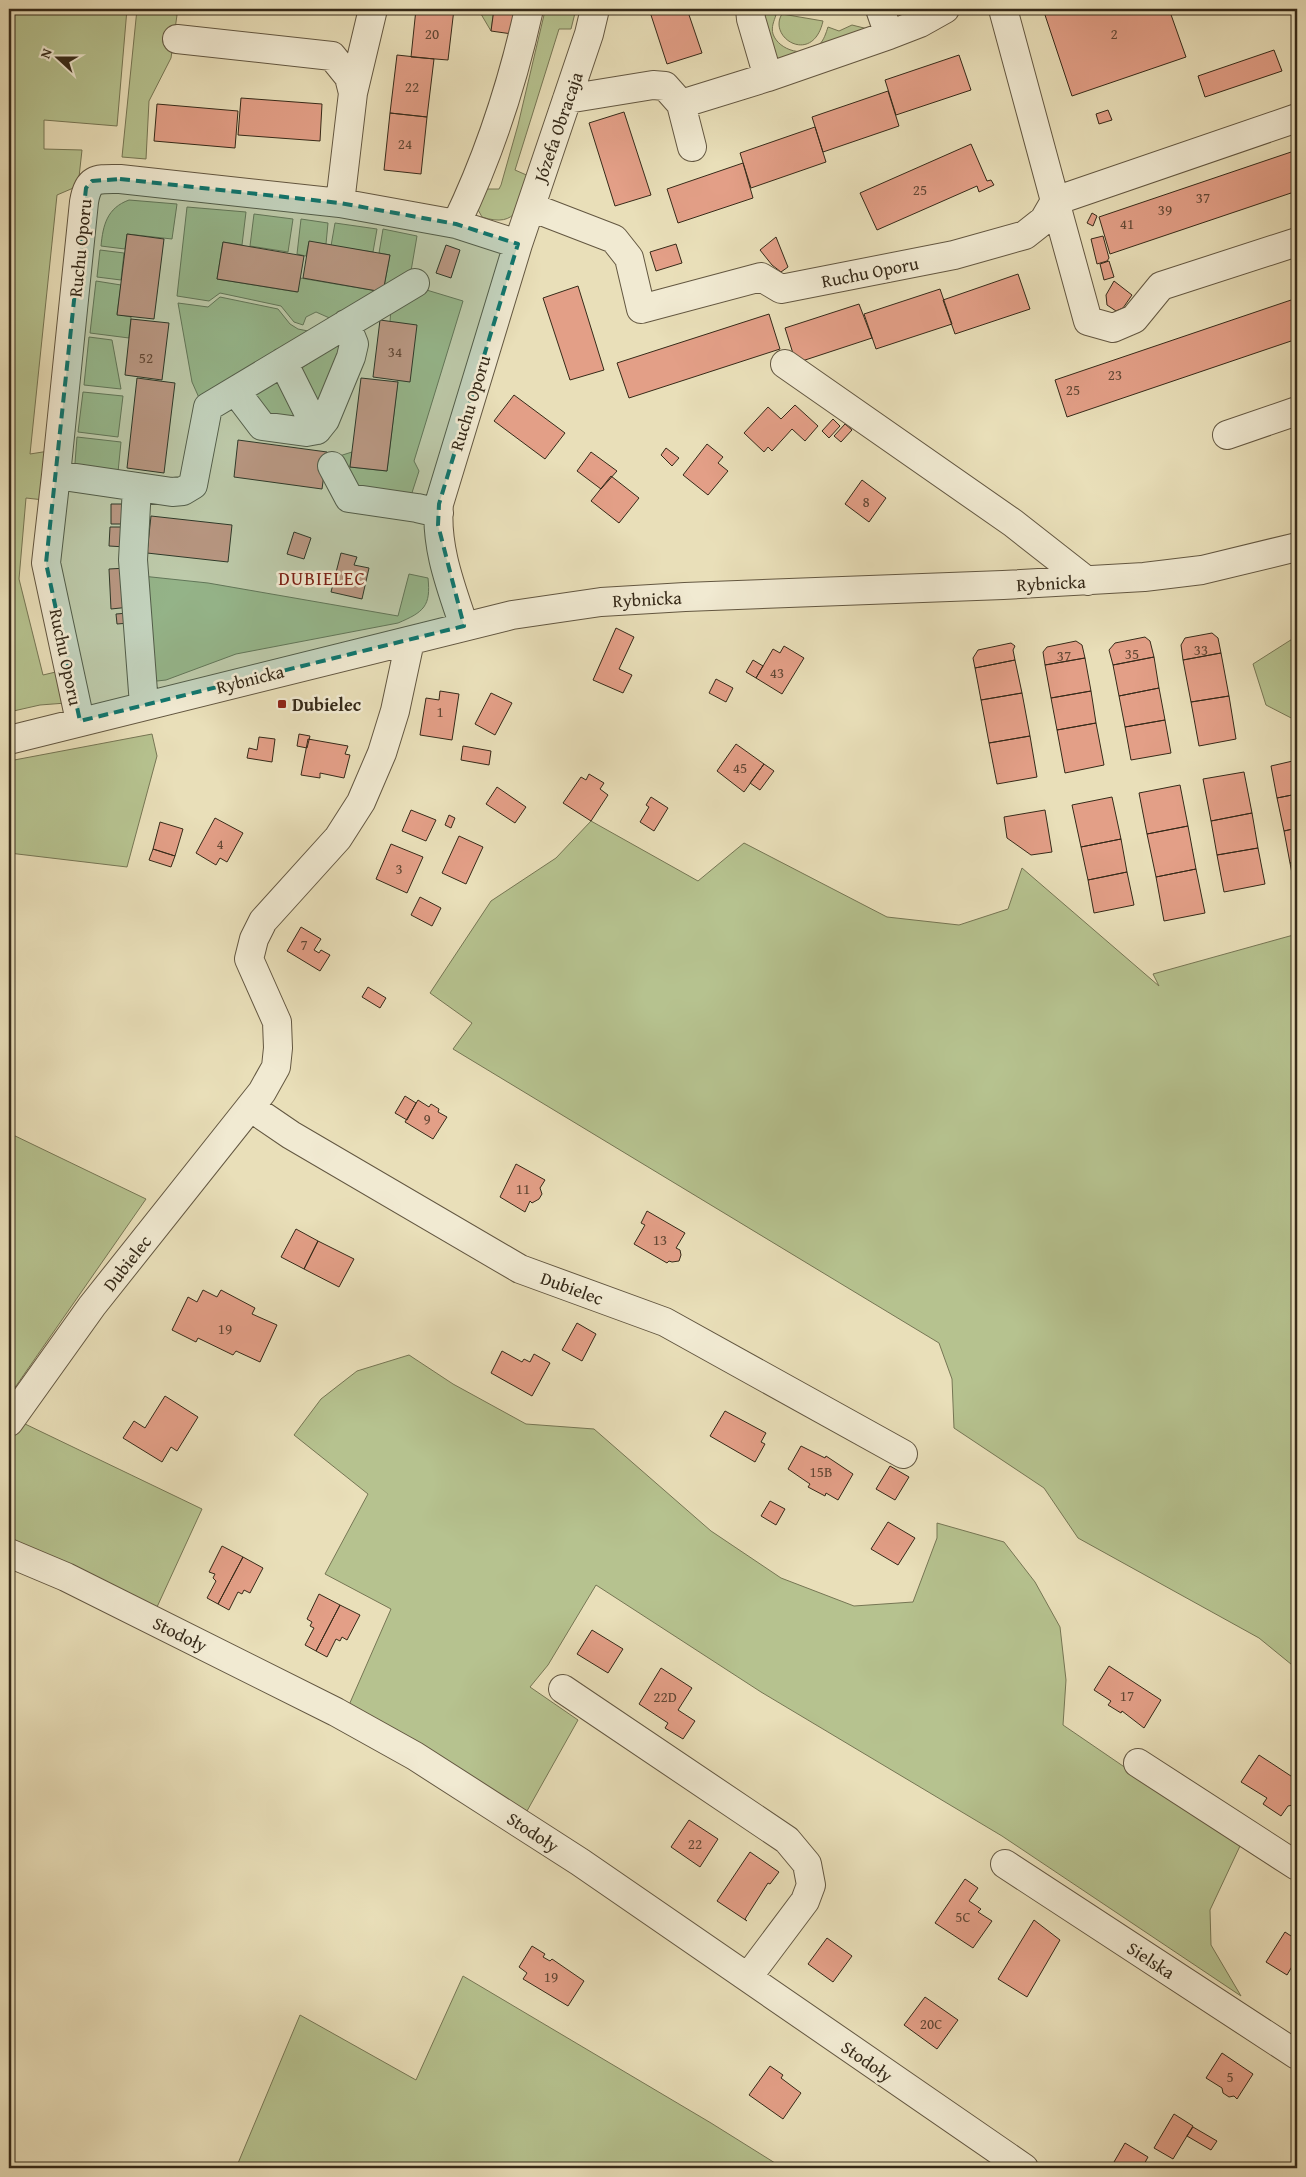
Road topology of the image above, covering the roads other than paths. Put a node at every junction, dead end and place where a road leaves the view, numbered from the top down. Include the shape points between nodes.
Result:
1 (373, 9) edge
2 (529, 9) edge
3 (595, 9) edge
4 (750, 9) edge
5 (880, 9) edge
6 (945, 9) edge
7 (1003, 9) edge
8 (889, 35) junction
9 (177, 39) dead end
10 (768, 77) junction
11 (353, 93) junction
12 (567, 99) junction
13 (681, 104) junction
14 (1297, 118) edge
15 (692, 147) dead end
16 (1055, 201) junction
17 (340, 203) junction
18 (531, 206) junction
19 (456, 224) junction
20 (1297, 242) edge
21 (518, 244) junction
22 (415, 283) dead end
23 (346, 324) junction
24 (284, 362) junction
25 (785, 364) dead end
26 (237, 390) junction
27 (1297, 411) edge
28 (317, 430) junction
29 (1226, 435) dead end
30 (332, 466) dead end
31 (56, 475) junction
32 (136, 486) junction
33 (439, 513) junction
34 (1297, 547) edge
35 (1087, 581) junction
36 (464, 626) junction
37 (410, 640) junction
38 (144, 705) junction
39 (80, 721) junction
40 (9, 740) edge
41 (250, 1107) junction
42 (9, 1422) edge
43 (903, 1454) dead end
44 (9, 1553) edge
45 (563, 1689) dead end
46 (1138, 1764) dead end
47 (1005, 1864) dead end
48 (1297, 1866) edge
49 (748, 1977) junction
50 (1297, 2055) edge
51 (1024, 2168) edge

1 - 11 street
2 - 19 street via 496,124
3 - 12 street, Józefa Obracaja via 590,34
4 - 10 street
5 - 8 street
6 - 8 street
7 - 16 street
8 - 10 street
9 - 11 street via 332,56 349,77
10 - 13 street
11 - 17 street
12 - 13 street via 653,85 665,86
12 - 18 street, Józefa Obracaja
13 - 15 street
14 - 16 street
16 - 18 street, Ruchu Oporu via 1044,220 1024,235 954,255 781,290 761,277 641,309 629,258 614,239
16 - 20 street via 1088,321 1113,328 1134,318 1161,286
17 - 19 street, Ruchu Oporu
17 - 31 street, Ruchu Oporu via 120,179 92,182 86,188 84,202
18 - 21 street, Józefa Obracaja
19 - 21 street, Ruchu Oporu
21 - 33 street, Ruchu Oporu
22 - 23 street
23 - 24 street
23 - 28 street via 354,344 351,357 325,420
24 - 26 street
24 - 28 street
25 - 35 street via 1013,523
26 - 28 street via 262,426 306,432
26 - 32 street via 208,407 193,486 172,492
27 - 29 street
30 - 33 street via 349,498
31 - 32 street
31 - 39 street, Ruchu Oporu via 46,563
32 - 38 street via 132,560
33 - 36 street, Ruchu Oporu via 443,555
34 - 35 street, Rybnicka via 1202,570
35 - 36 street, Rybnicka via 601,602 512,615
36 - 37 street, Rybnicka
37 - 38 street, Rybnicka
37 - 41 street, Dubielec via 382,754 361,802 338,838 263,921 254,939 250,959 277,1022 278,1048 276,1067
38 - 39 street, Rybnicka
39 - 40 street, Rybnicka
41 - 42 street, Dubielec via 92,1306
41 - 43 street, Dubielec via 291,1135 520,1269 665,1322
44 - 49 street, Stodoły via 75,1582 336,1712 415,1756 580,1862
45 - 49 street via 787,1840 807,1864 811,1884 805,1901
46 - 48 street
47 - 50 street, Sielska
49 - 51 street, Stodoły

